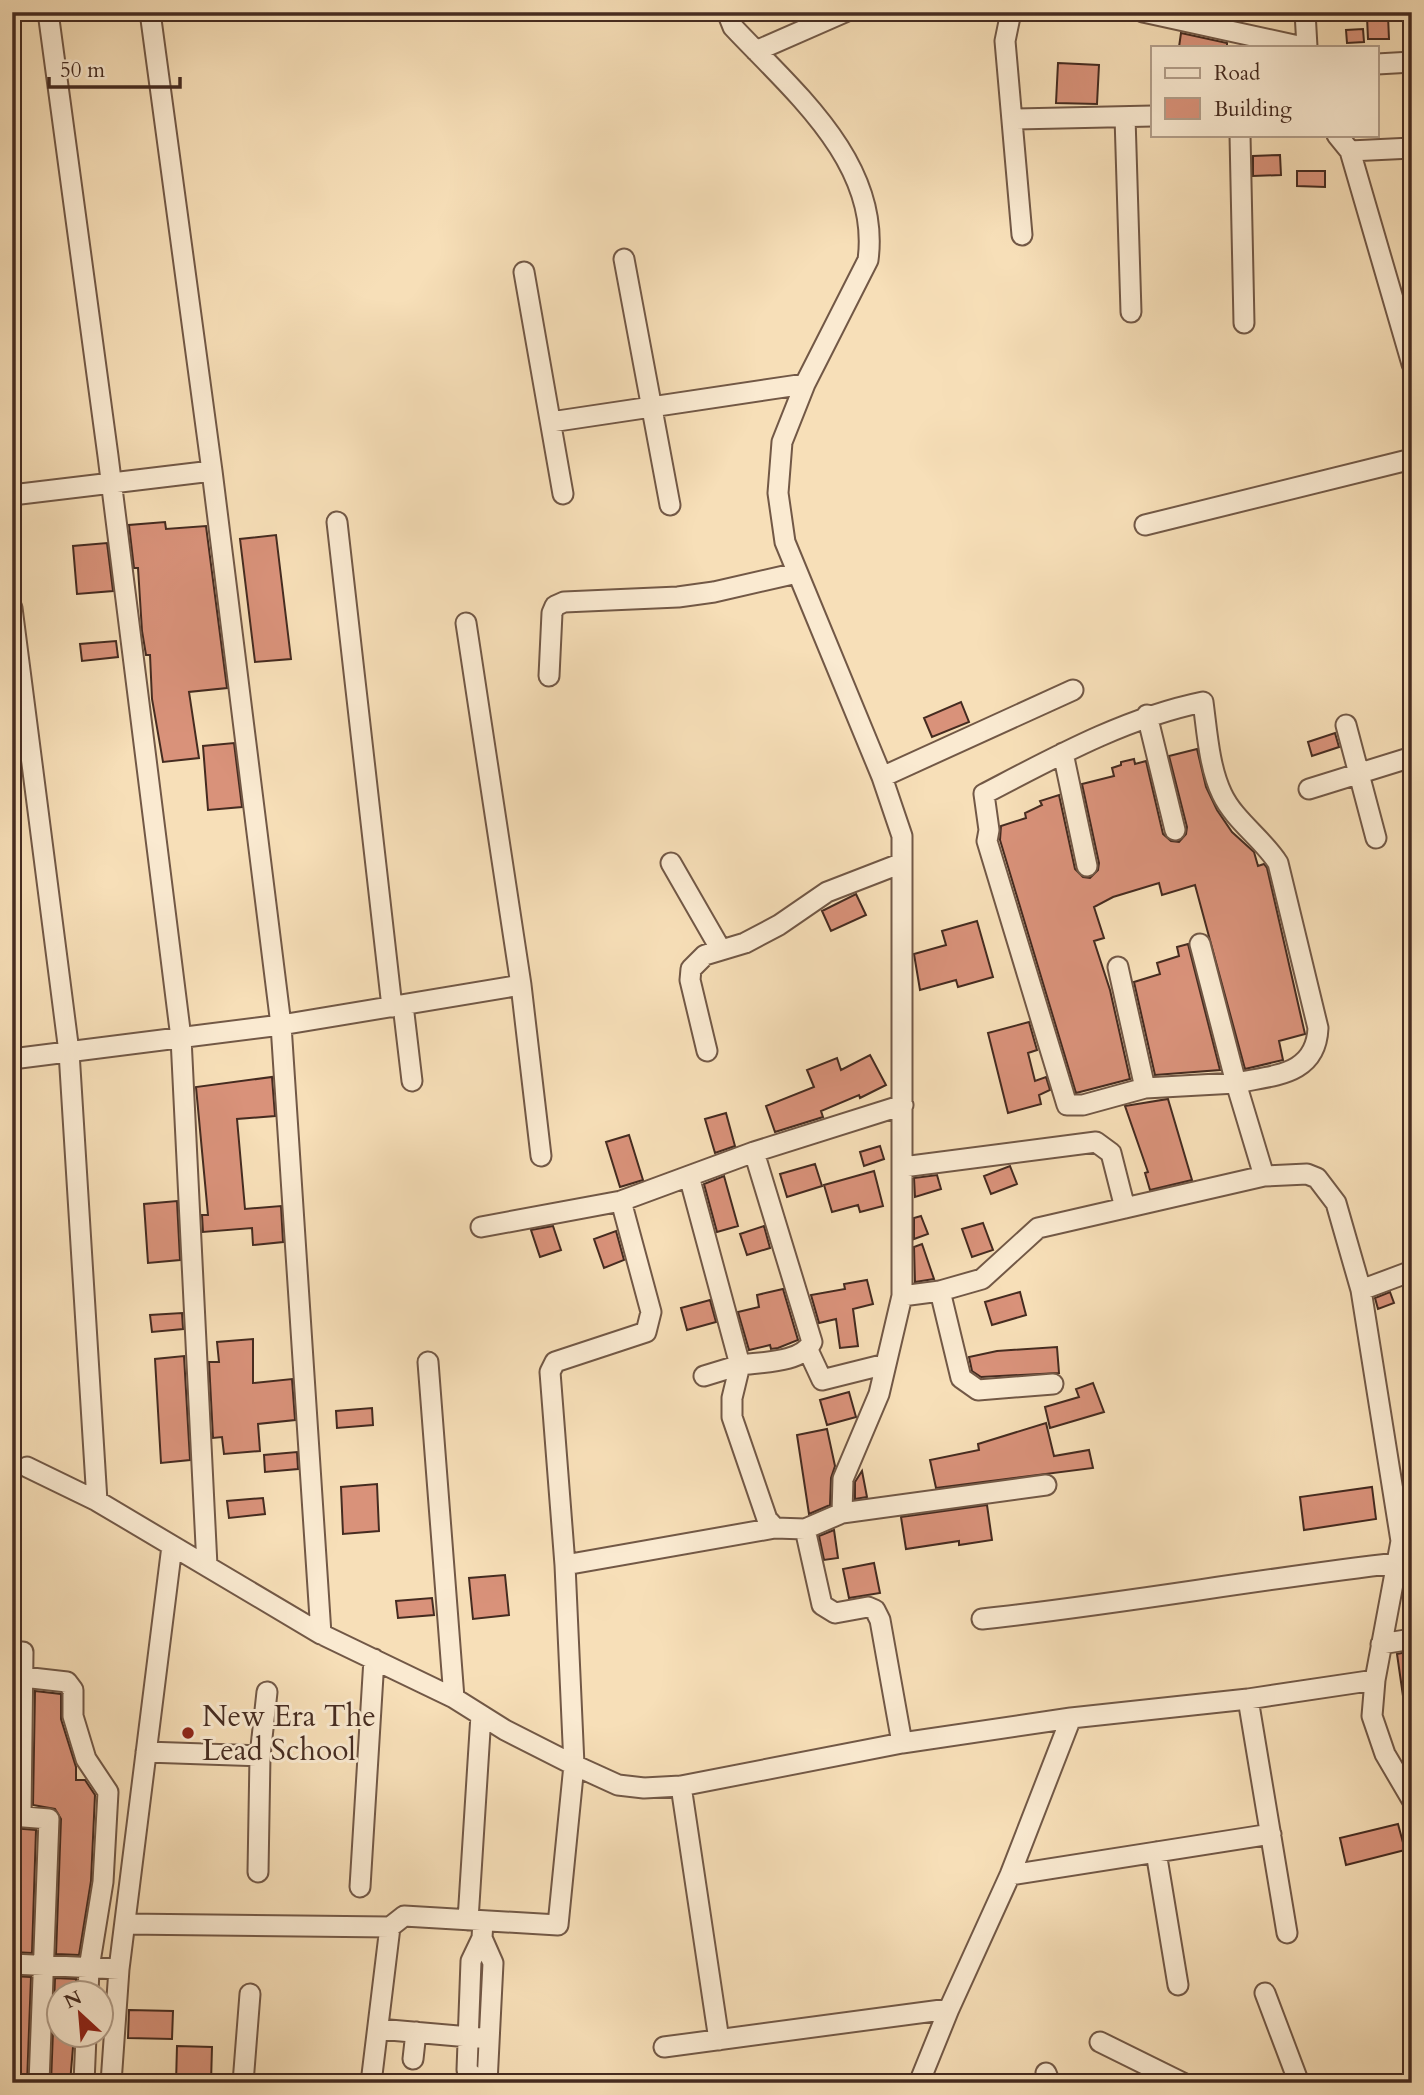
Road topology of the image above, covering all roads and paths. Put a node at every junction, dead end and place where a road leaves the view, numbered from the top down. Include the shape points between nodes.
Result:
1 (48, 12) edge
2 (150, 12) edge
3 (727, 12) edge
4 (845, 12) edge
5 (1011, 12) edge
6 (1143, 12) edge
7 (1305, 12) edge
8 (1300, 46) edge
9 (1305, 46) edge
10 (756, 51) junction
11 (1412, 62) edge
12 (1378, 64) edge
13 (1151, 116) edge
14 (1125, 117) junction
15 (1013, 119) junction
16 (1240, 136) edge
17 (1338, 136) edge
18 (1412, 148) edge
19 (1350, 151) junction
20 (1022, 235) dead end
21 (624, 259) dead end
22 (524, 272) dead end
23 (1131, 312) dead end
24 (1244, 323) dead end
25 (1412, 365) edge
26 (805, 384) junction
27 (652, 405) junction
28 (551, 422) junction
29 (1412, 459) edge
30 (212, 471) junction
31 (111, 482) junction
32 (563, 494) dead end
33 (12, 495) edge
34 (670, 505) dead end
35 (337, 522) dead end
36 (1145, 525) dead end
37 (797, 573) junction
38 (12, 608) edge
39 (466, 623) dead end
40 (550, 676) dead end
41 (1073, 690) dead end
42 (1147, 715) junction
43 (1346, 725) dead end
44 (1063, 753) junction
45 (1412, 757) edge
46 (1359, 773) junction
47 (882, 777) junction
48 (1309, 789) dead end
49 (1175, 830) dead end
50 (1376, 838) dead end
51 (671, 863) dead end
52 (902, 863) junction
53 (1087, 866) dead end
54 (1200, 944) dead end
55 (721, 950) junction
56 (1118, 967) dead end
57 (522, 985) junction
58 (397, 1006) junction
59 (281, 1026) junction
60 (181, 1038) junction
61 (707, 1051) dead end
62 (69, 1052) junction
63 (12, 1059) edge
64 (412, 1081) dead end
65 (1236, 1083) junction
66 (1145, 1088) junction
67 (903, 1105) junction
68 (754, 1152) junction
69 (541, 1156) dead end
70 (902, 1167) junction
71 (1264, 1175) junction
72 (689, 1176) junction
73 (621, 1201) junction
74 (1125, 1208) junction
75 (481, 1227) dead end
76 (1412, 1271) edge
77 (1361, 1290) junction
78 (940, 1292) junction
79 (902, 1296) junction
80 (808, 1350) junction
81 (428, 1362) dead end
82 (886, 1364) junction
83 (740, 1365) junction
84 (704, 1376) dead end
85 (1052, 1384) dead end
86 (27, 1467) dead end
87 (1046, 1485) dead end
88 (97, 1501) junction
89 (842, 1513) junction
90 (775, 1528) junction
91 (805, 1529) junction
92 (172, 1546) junction
93 (1397, 1563) junction
94 (565, 1564) junction
95 (207, 1566) junction
96 (982, 1619) dead end
97 (321, 1634) junction
98 (1412, 1639) edge
99 (1381, 1644) junction
100 (12, 1652) edge
101 (374, 1659) junction
102 (23, 1677) junction
103 (1375, 1680) junction
104 (267, 1692) dead end
105 (454, 1698) junction
106 (1248, 1699) junction
107 (481, 1715) junction
108 (1071, 1718) junction
109 (902, 1743) junction
110 (146, 1752) junction
111 (260, 1756) junction
112 (574, 1765) junction
113 (681, 1786) junction
114 (1409, 1789) edge
115 (17, 1816) edge
116 (1271, 1834) junction
117 (1156, 1852) junction
118 (258, 1872) dead end
119 (1010, 1875) junction
120 (360, 1887) dead end
121 (125, 1924) junction
122 (477, 1926) junction
123 (390, 1927) junction
124 (1287, 1933) dead end
125 (12, 1964) edge
126 (43, 1966) junction
127 (89, 1968) junction
128 (120, 1969) junction
129 (89, 1980) edge
130 (1178, 1985) dead end
131 (1265, 1993) dead end
132 (250, 1994) dead end
133 (949, 2009) junction
134 (377, 2029) junction
135 (416, 2032) junction
136 (468, 2037) junction
137 (489, 2038) junction
138 (719, 2040) junction
139 (1100, 2042) dead end
140 (664, 2047) dead end
141 (85, 2050) edge
142 (413, 2059) dead end
143 (1166, 2078) edge
144 (487, 2081) edge
145 (39, 2083) edge
146 (84, 2083) edge
147 (111, 2083) edge
148 (243, 2083) edge
149 (371, 2083) edge
150 (919, 2083) edge
151 (1183, 2083) edge
152 (1299, 2083) edge

1 - 31 street
2 - 30 street
3 - 10 street via 733,27
4 - 10 street
5 - 15 street via 1005,41
6 - 8 street
7 - 9 street
10 - 26 street via 820,119 858,177 870,242 867,260
11 - 12 street
13 - 14 street
14 - 15 street
14 - 23 street
15 - 20 street
16 - 24 street
17 - 19 street
18 - 19 street
19 - 25 street
21 - 27 street
22 - 28 street
26 - 27 street
26 - 37 street via 782,442 778,493 785,542
27 - 28 street
27 - 34 street
28 - 32 street
29 - 36 street
30 - 31 street
30 - 59 street
31 - 33 street
31 - 60 street
35 - 58 street
37 - 40 street via 714,592 564,602 552,612
37 - 47 street
38 - 62 street
39 - 57 street
41 - 47 street
42 - 44 street
42 - 49 street
42 - 65 street via 1203,702 1222,795 1278,863 1298,938 1316,1013 1316,1046 1300,1066 1288,1072
43 - 46 street
44 - 53 street
44 - 66 street via 984,794 987,841 1066,1104 1078,1106
45 - 46 street
46 - 48 street
46 - 50 street
47 - 52 street via 902,836
51 - 55 street
52 - 55 street via 827,892 779,925
52 - 67 street
54 - 65 street
55 - 61 street via 696,960 691,969
56 - 66 street
57 - 58 street
57 - 69 street
58 - 59 street
58 - 64 street
59 - 60 street
59 - 97 street
60 - 62 street
60 - 95 street
62 - 63 street
62 - 88 street
65 - 66 street
65 - 71 street
67 - 68 street
67 - 70 street
68 - 72 street
68 - 80 street via 810,1332
70 - 74 street via 1096,1142 1111,1153
70 - 79 street
71 - 74 street
71 - 77 street via 1307,1174 1328,1189
72 - 73 street
72 - 83 street
73 - 75 street
73 - 94 street via 651,1312 650,1325 646,1332 555,1362 550,1372
74 - 78 street via 1038,1228 982,1279
76 - 77 street
77 - 93 street via 1401,1541
78 - 79 street
78 - 85 street via 961,1378 969,1386 978,1390
79 - 82 street
80 - 82 street via 822,1380
80 - 83 street via 798,1356
81 - 105 street
82 - 89 street via 874,1406 847,1467
83 - 84 street
83 - 90 street via 732,1417
86 - 88 street
87 - 89 street
88 - 92 street
89 - 91 street
90 - 91 street
90 - 94 street
91 - 109 street via 822,1605 835,1613 868,1607 880,1620
92 - 95 street
92 - 110 street
93 - 96 street
93 - 99 street
94 - 112 street
95 - 97 street
97 - 101 street
98 - 99 street
99 - 103 street
100 - 102 street via 23,1652
101 - 105 street
101 - 120 street
102 - 115 street
102 - 127 street via 67,1682 73,1690 73,1716 86,1759 108,1792 103,1882
103 - 106 street
103 - 114 street via 1372,1716 1385,1754
104 - 111 street
105 - 107 street
106 - 108 street
106 - 116 street
107 - 112 street
107 - 122 street
108 - 109 street
108 - 119 street
109 - 113 street
110 - 111 street
110 - 121 street
111 - 118 street
112 - 113 street via 618,1785
112 - 122 street via 558,1925
113 - 138 street
115 - 126 street via 48,1819
116 - 117 street
116 - 124 street
117 - 119 street
117 - 130 street
119 - 133 street
121 - 123 street
121 - 128 street
122 - 123 street via 404,1916
122 - 136 street
122 - 137 street via 493,1963
123 - 134 street
125 - 126 street
126 - 127 street
126 - 145 street
127 - 128 street
127 - 129 street
128 - 147 street
131 - 152 street
132 - 148 street
133 - 138 street
133 - 150 street
134 - 135 street
134 - 149 street
135 - 136 street
135 - 142 street
136 - 137 street
136 - 144 street via 467,2070
137 - 144 street
138 - 140 street
139 - 143 street
141 - 146 street
143 - 151 street

